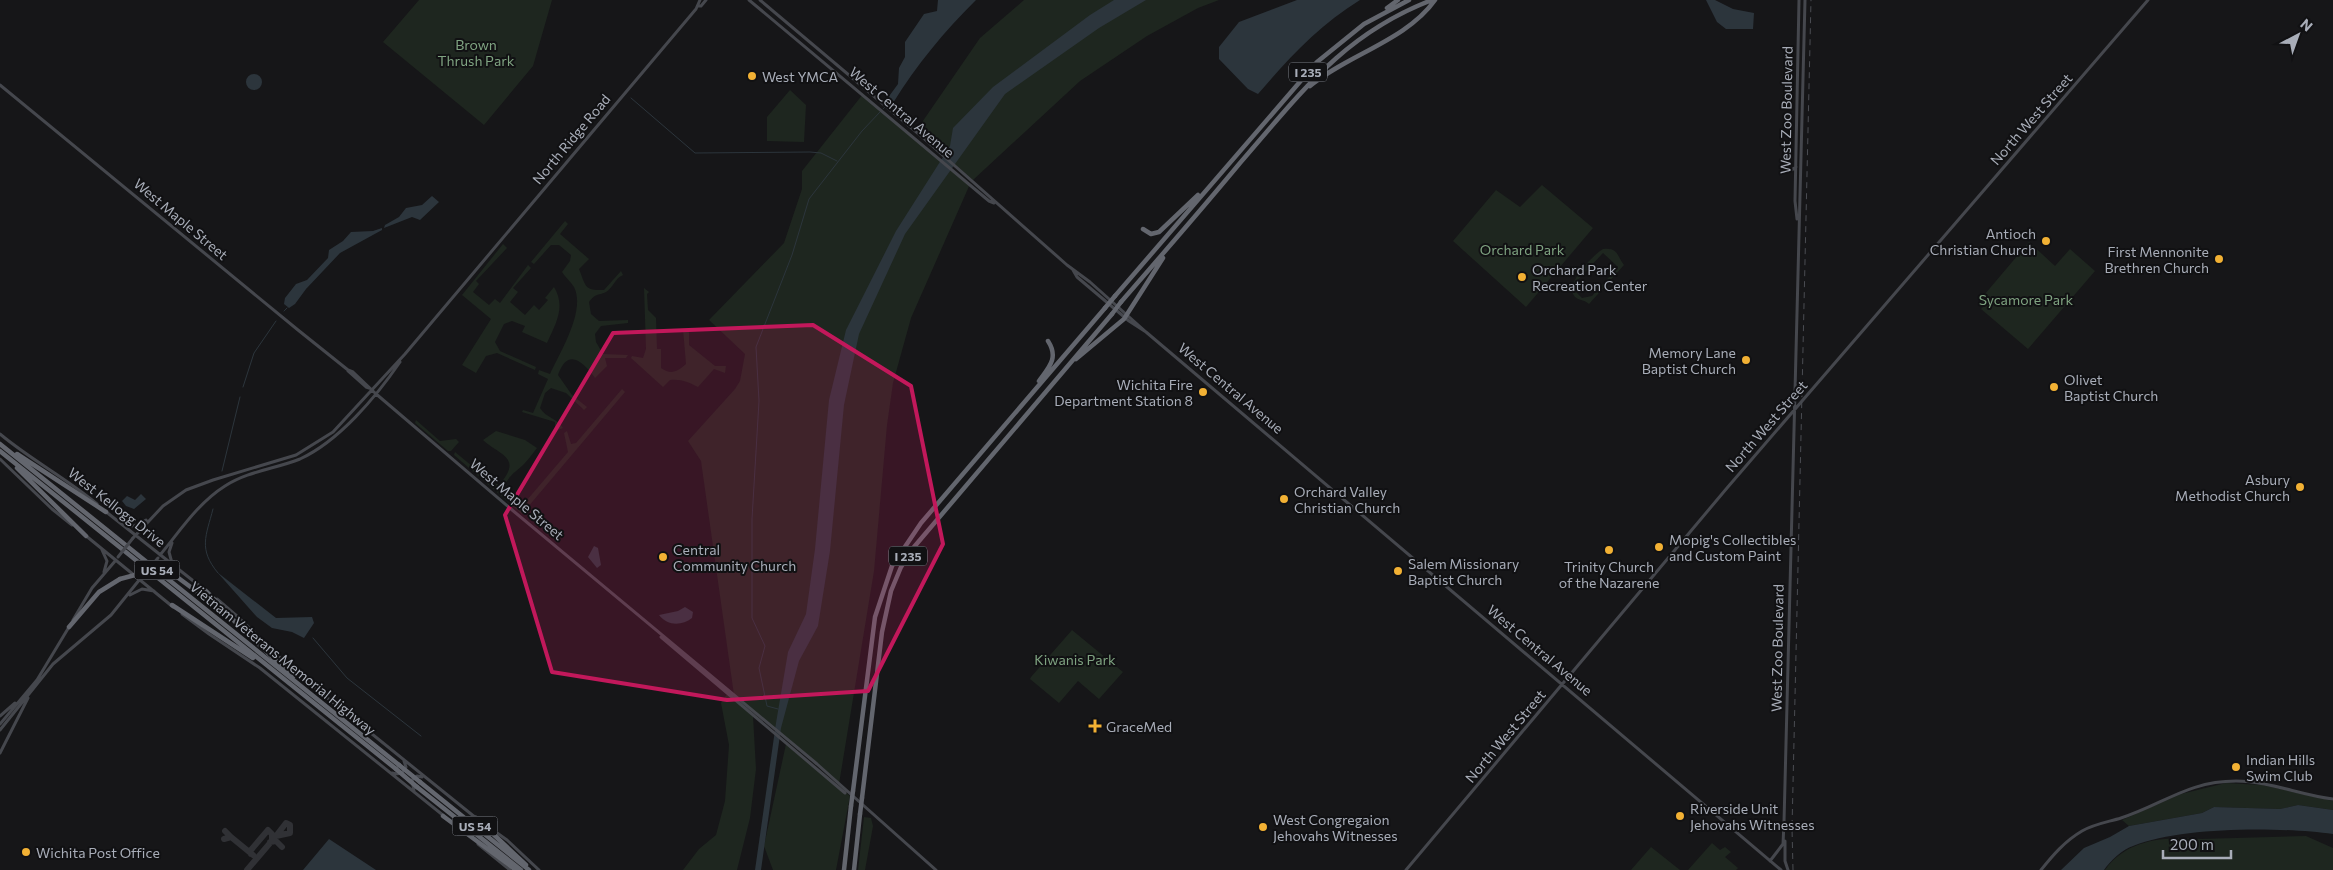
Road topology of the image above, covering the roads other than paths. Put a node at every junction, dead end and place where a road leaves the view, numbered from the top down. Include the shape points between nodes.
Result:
1 (700, 0) edge
2 (706, 0) edge
3 (749, 0) edge
4 (760, 0) edge
5 (1398, 0) edge
6 (1409, 0) edge
7 (1433, 0) edge
8 (1799, 0) edge
9 (1805, 0) edge
10 (2148, 0) edge
11 (698, 6) junction
12 (1376, 17) junction
13 (0, 84) edge
14 (1299, 95) junction
15 (1796, 166) junction
16 (1784, 169) dead end
17 (1214, 181) junction
18 (995, 203) junction
19 (1798, 220) junction
20 (1143, 229) dead end
21 (1175, 240) junction
22 (1127, 316) junction
23 (1048, 341) dead end
24 (404, 355) junction
25 (1067, 366) junction
26 (370, 389) junction
27 (375, 393) junction
28 (1024, 402) junction
29 (1794, 410) junction
30 (0, 434) edge
31 (327, 440) junction
32 (0, 443) edge
33 (1, 452) edge
34 (0, 459) edge
35 (106, 512) junction
36 (152, 515) junction
37 (120, 524) junction
38 (180, 531) junction
39 (86, 536) junction
40 (134, 537) junction
41 (101, 547) junction
42 (159, 557) junction
43 (117, 558) junction
44 (176, 568) junction
45 (101, 578) junction
46 (141, 578) junction
47 (206, 591) junction
48 (156, 592) junction
49 (120, 604) junction
50 (172, 606) junction
51 (239, 624) junction
52 (69, 627) junction
53 (269, 667) junction
54 (1563, 684) junction
55 (32, 691) junction
56 (730, 694) junction
57 (314, 697) junction
58 (22, 698) junction
59 (0, 716) edge
60 (0, 724) edge
61 (0, 730) edge
62 (0, 753) edge
63 (403, 760) junction
64 (397, 767) junction
65 (389, 772) junction
66 (430, 781) junction
67 (416, 793) junction
68 (849, 795) junction
69 (2333, 799) edge
70 (443, 816) junction
71 (476, 818) junction
72 (1784, 834) junction
73 (494, 858) junction
74 (1770, 861) junction
75 (503, 870) edge
76 (509, 870) edge
77 (516, 870) edge
78 (520, 870) edge
79 (530, 870) edge
80 (540, 870) edge
81 (843, 870) edge
82 (854, 870) edge
83 (936, 870) edge
84 (1406, 870) edge
85 (1781, 870) edge
86 (1788, 870) edge
87 (2041, 870) edge

1 - 11 main road, North Ridge Road
2 - 11 main road, North Ridge Road
3 - 18 main road, West Central Avenue
4 - 18 main road, West Central Avenue via 927,140
5 - 12 highway
6 - 12 highway, I 235
7 - 14 highway via 1414,22 1342,63
7 - 14 highway, I 235 via 1395,16 1362,36 1327,64
8 - 15 main road, West Zoo Boulevard
9 - 19 main road, West Zoo Boulevard
10 - 29 main road, North West Street
11 - 24 main road, North Ridge Road
12 - 17 highway, I 235 via 1342,40 1313,66
13 - 26 main road, West Maple Street
14 - 21 highway, I 235
15 - 16 main road via 1790,171
15 - 19 main road, West Zoo Boulevard via 1795,209
17 - 20 highway via 1159,232 1151,234
17 - 28 highway, I 235, bridge
18 - 22 main road, West Central Avenue via 1077,277
19 - 29 main road, West Zoo Boulevard
21 - 22 highway
21 - 25 highway, I 235, bridge
22 - 25 highway
22 - 54 main road, West Central Avenue
23 - 28 highway via 1054,357
24 - 26 main road
24 - 27 main road
25 - 82 highway, I 235, bridge via 928,528 902,567 891,591 884,622
26 - 27 main road, West Maple Street
26 - 31 main road
27 - 31 main road via 347,426
27 - 56 main road, West Maple Street
28 - 81 highway, I 235, bridge via 921,523 892,566 875,617
29 - 54 main road, North West Street
29 - 72 main road, West Zoo Boulevard
30 - 35 main road, West Kellogg Drive via 77,487
31 - 36 main road via 296,455 186,490
31 - 38 main road via 301,458 226,485 202,504
32 - 35 highway
32 - 57 highway, Vietnam Veterans Memorial Highway / US 54
33 - 39 highway
33 - 53 highway, Vietnam Veterans Memorial Highway / US 54
34 - 39 main road via 52,509
35 - 37 main road, West Kellogg Drive
36 - 37 main road via 138,526
36 - 40 main road
37 - 40 main road, West Kellogg Drive
38 - 42 main road
38 - 44 main road via 169,552
39 - 41 main road
40 - 42 main road, West Kellogg Drive
40 - 43 main road, bridge
41 - 43 main road
41 - 45 main road via 107,561
42 - 44 main road, West Kellogg Drive
42 - 46 main road, bridge
43 - 45 main road
43 - 46 main road
44 - 47 main road, West Kellogg Drive
45 - 52 main road
46 - 48 main road
46 - 49 main road
47 - 51 highway
47 - 63 main road, West Kellogg Drive via 294,671
48 - 49 main road via 147,588 138,590
48 - 50 main road
49 - 55 main road via 63,656
50 - 53 highway
50 - 65 main road via 260,668
51 - 52 highway, bridge via 177,577 150,571 120,579 99,592
51 - 57 highway
52 - 58 main road via 37,680
53 - 64 highway, Vietnam Veterans Memorial Highway / US 54
54 - 74 main road, West Central Avenue
54 - 84 main road, North West Street
55 - 61 main road
55 - 62 main road
56 - 68 main road, West Maple Street
56 - 68 main road, West Maple Street
57 - 64 highway, Vietnam Veterans Memorial Highway / US 54
58 - 59 main road
58 - 60 main road
63 - 65 main road via 404,772
63 - 66 main road, West Kellogg Drive
64 - 78 highway, Vietnam Veterans Memorial Highway / US 54, bridge
64 - 79 highway, Vietnam Veterans Memorial Highway / US 54, bridge
65 - 67 main road
66 - 67 main road via 420,776 414,778 411,786
66 - 71 main road, West Kellogg Drive
67 - 70 main road
68 - 83 main road, West Maple Street
69 - 87 main road via 2249,781 2199,785 2121,818 2083,830 2056,851
70 - 73 main road
70 - 77 highway
71 - 79 highway
71 - 80 main road, West Kellogg Drive
72 - 74 main road, West Zoo Boulevard via 1783,844
72 - 86 main road
73 - 75 main road
73 - 76 main road
74 - 85 main road, West Central Avenue

